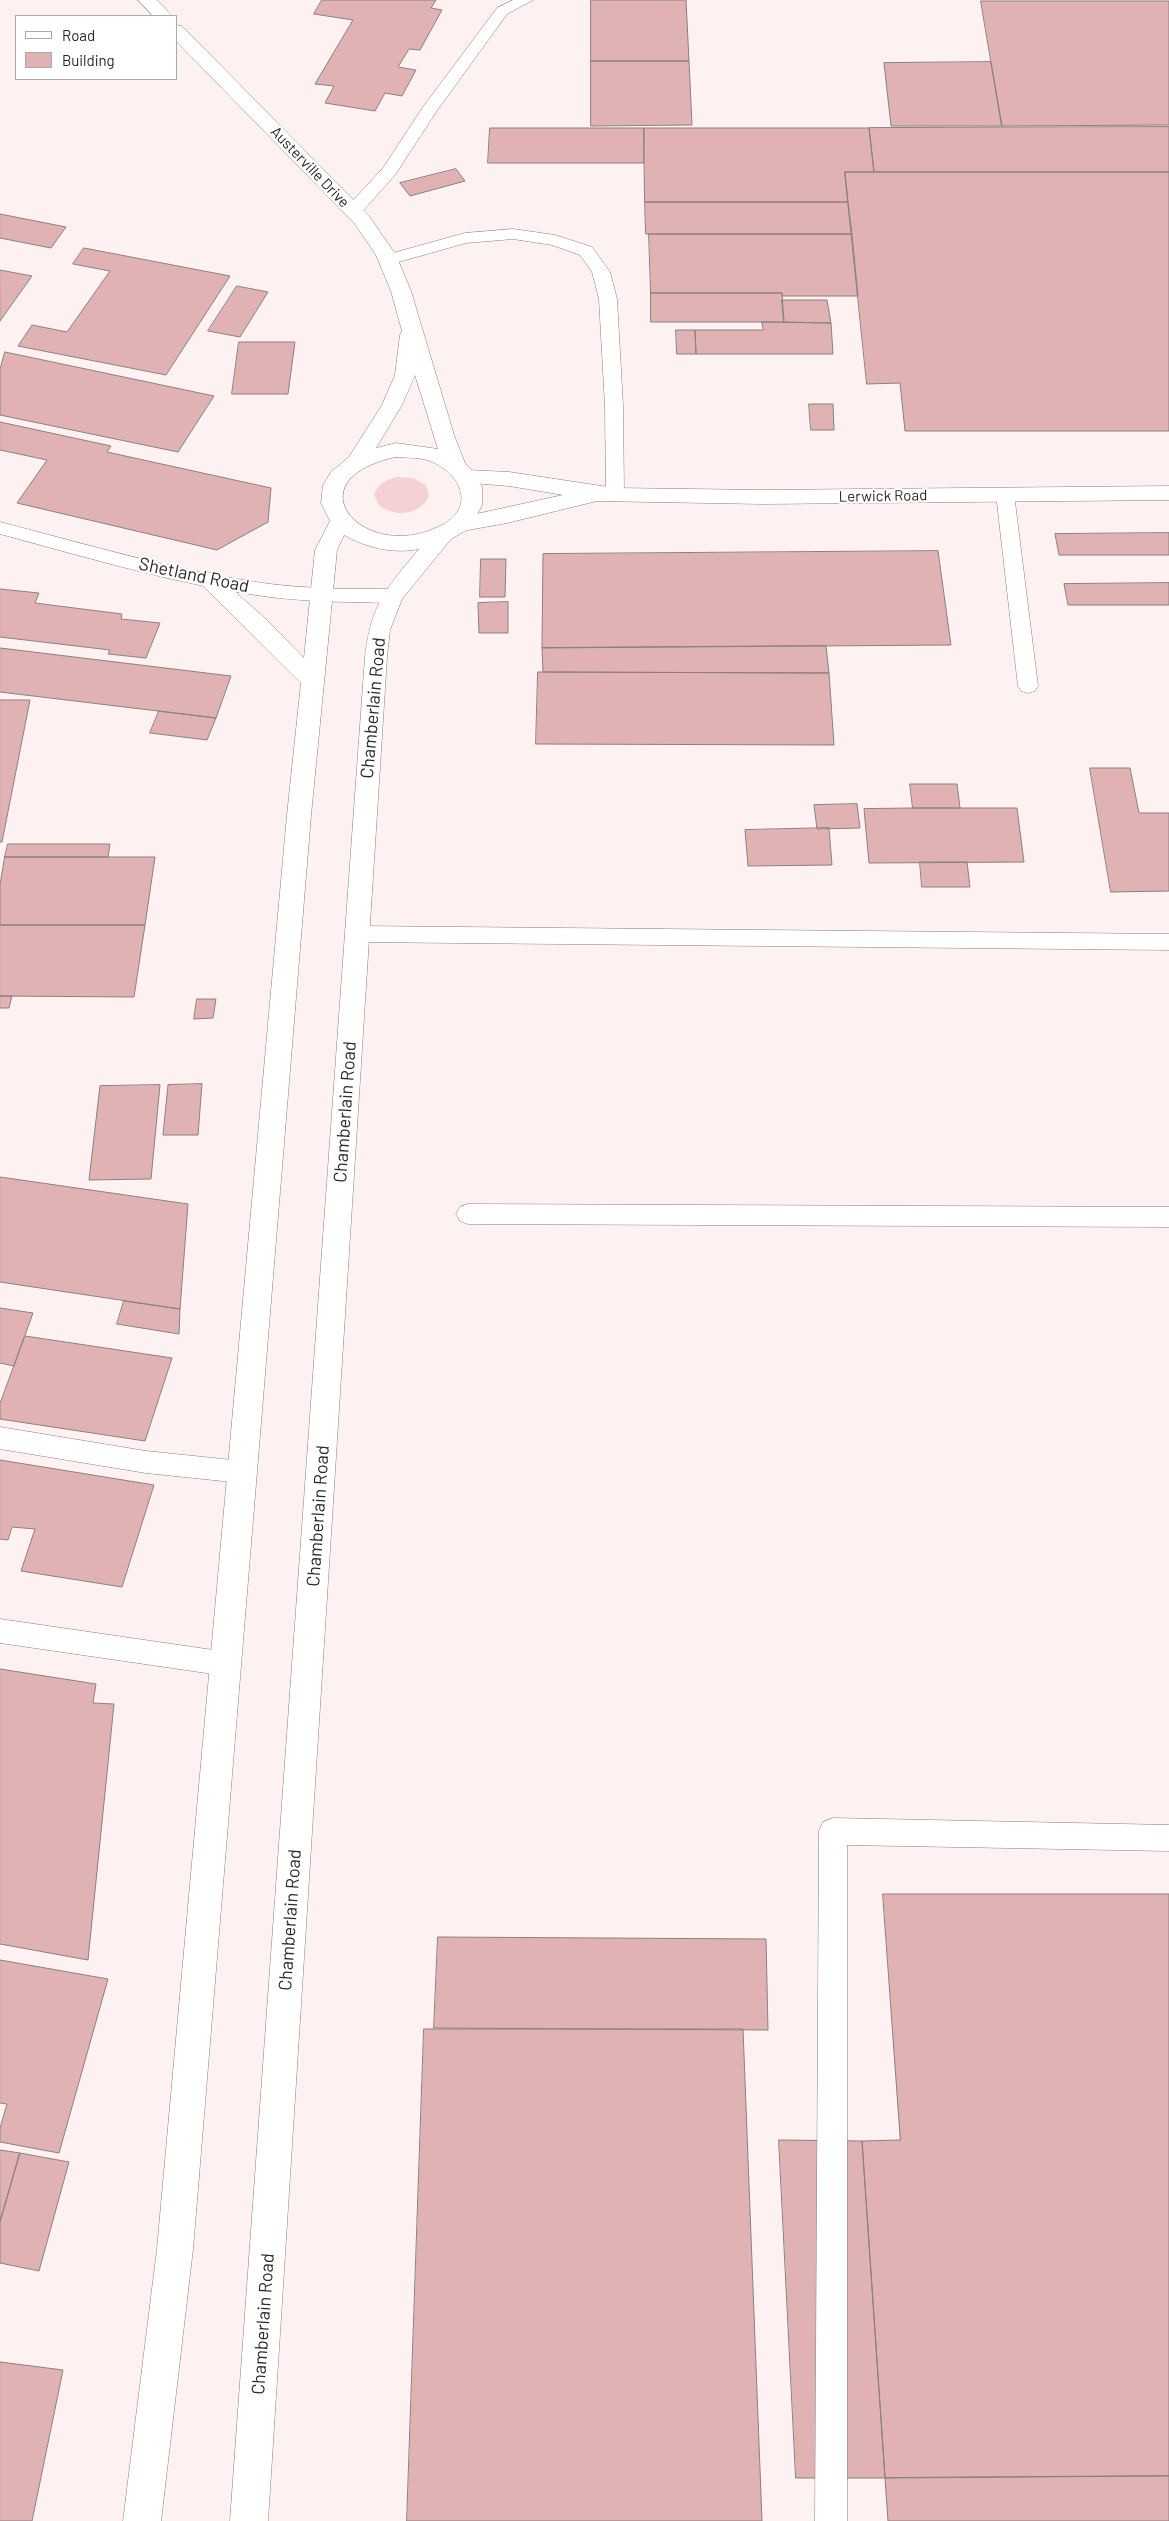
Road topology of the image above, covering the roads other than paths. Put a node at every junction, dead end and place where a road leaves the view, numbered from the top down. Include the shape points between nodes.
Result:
1 (525, 0) edge
2 (151, 1) edge
3 (162, 15) edge
4 (178, 32) edge
5 (353, 211) junction
6 (388, 260) junction
7 (411, 326) junction
8 (356, 463) junction
9 (461, 471) junction
10 (1169, 493) edge
11 (606, 494) junction
12 (1005, 494) junction
13 (340, 522) junction
14 (0, 528) edge
15 (451, 528) junction
16 (208, 580) junction
17 (320, 595) junction
18 (392, 596) junction
19 (313, 681) junction
20 (1028, 686) dead end
21 (358, 934) junction
22 (1169, 942) edge
23 (468, 1214) dead end
24 (1169, 1217) edge
25 (0, 1438) edge
26 (242, 1472) junction
27 (0, 1631) edge
28 (226, 1664) junction
29 (1169, 1838) edge
30 (142, 2521) edge
31 (249, 2521) edge
32 (831, 2521) edge

1 - 5 lane via 502,10 389,171
2 - 3 street
4 - 5 street, Austerville Drive
5 - 6 street, Austerville Drive
6 - 7 street, Austerville Drive
6 - 11 lane via 466,238 513,234 555,240 586,252 601,272 608,299 614,406
7 - 8 street, Austerville Drive via 404,375 395,398
7 - 9 street, Austerville Drive via 443,435
8 - 9 street via 375,455 418,451 438,456
8 - 13 street via 340,476 332,491 332,507
9 - 11 street, Lerwick Road
9 - 15 street via 472,488 472,501 467,513
10 - 12 street, Lerwick Road
11 - 12 street, Lerwick Road via 763,497
11 - 15 street, Lerwick Road
12 - 20 lane
13 - 15 street via 356,534 376,541 424,540
13 - 17 street via 326,550
14 - 16 lane, Shetland Road
15 - 18 street, Chamberlain Road
16 - 17 lane, Shetland Road
16 - 19 street
17 - 18 lane, Shetland Road
17 - 19 street
18 - 21 street, Chamberlain Road via 379,630 376,657
19 - 26 street
21 - 22 lane
21 - 31 street, Chamberlain Road
23 - 24 lane
25 - 26 lane via 146,1462
26 - 28 street
27 - 28 lane
28 - 30 street via 175,2249
29 - 32 lane via 833,1831

